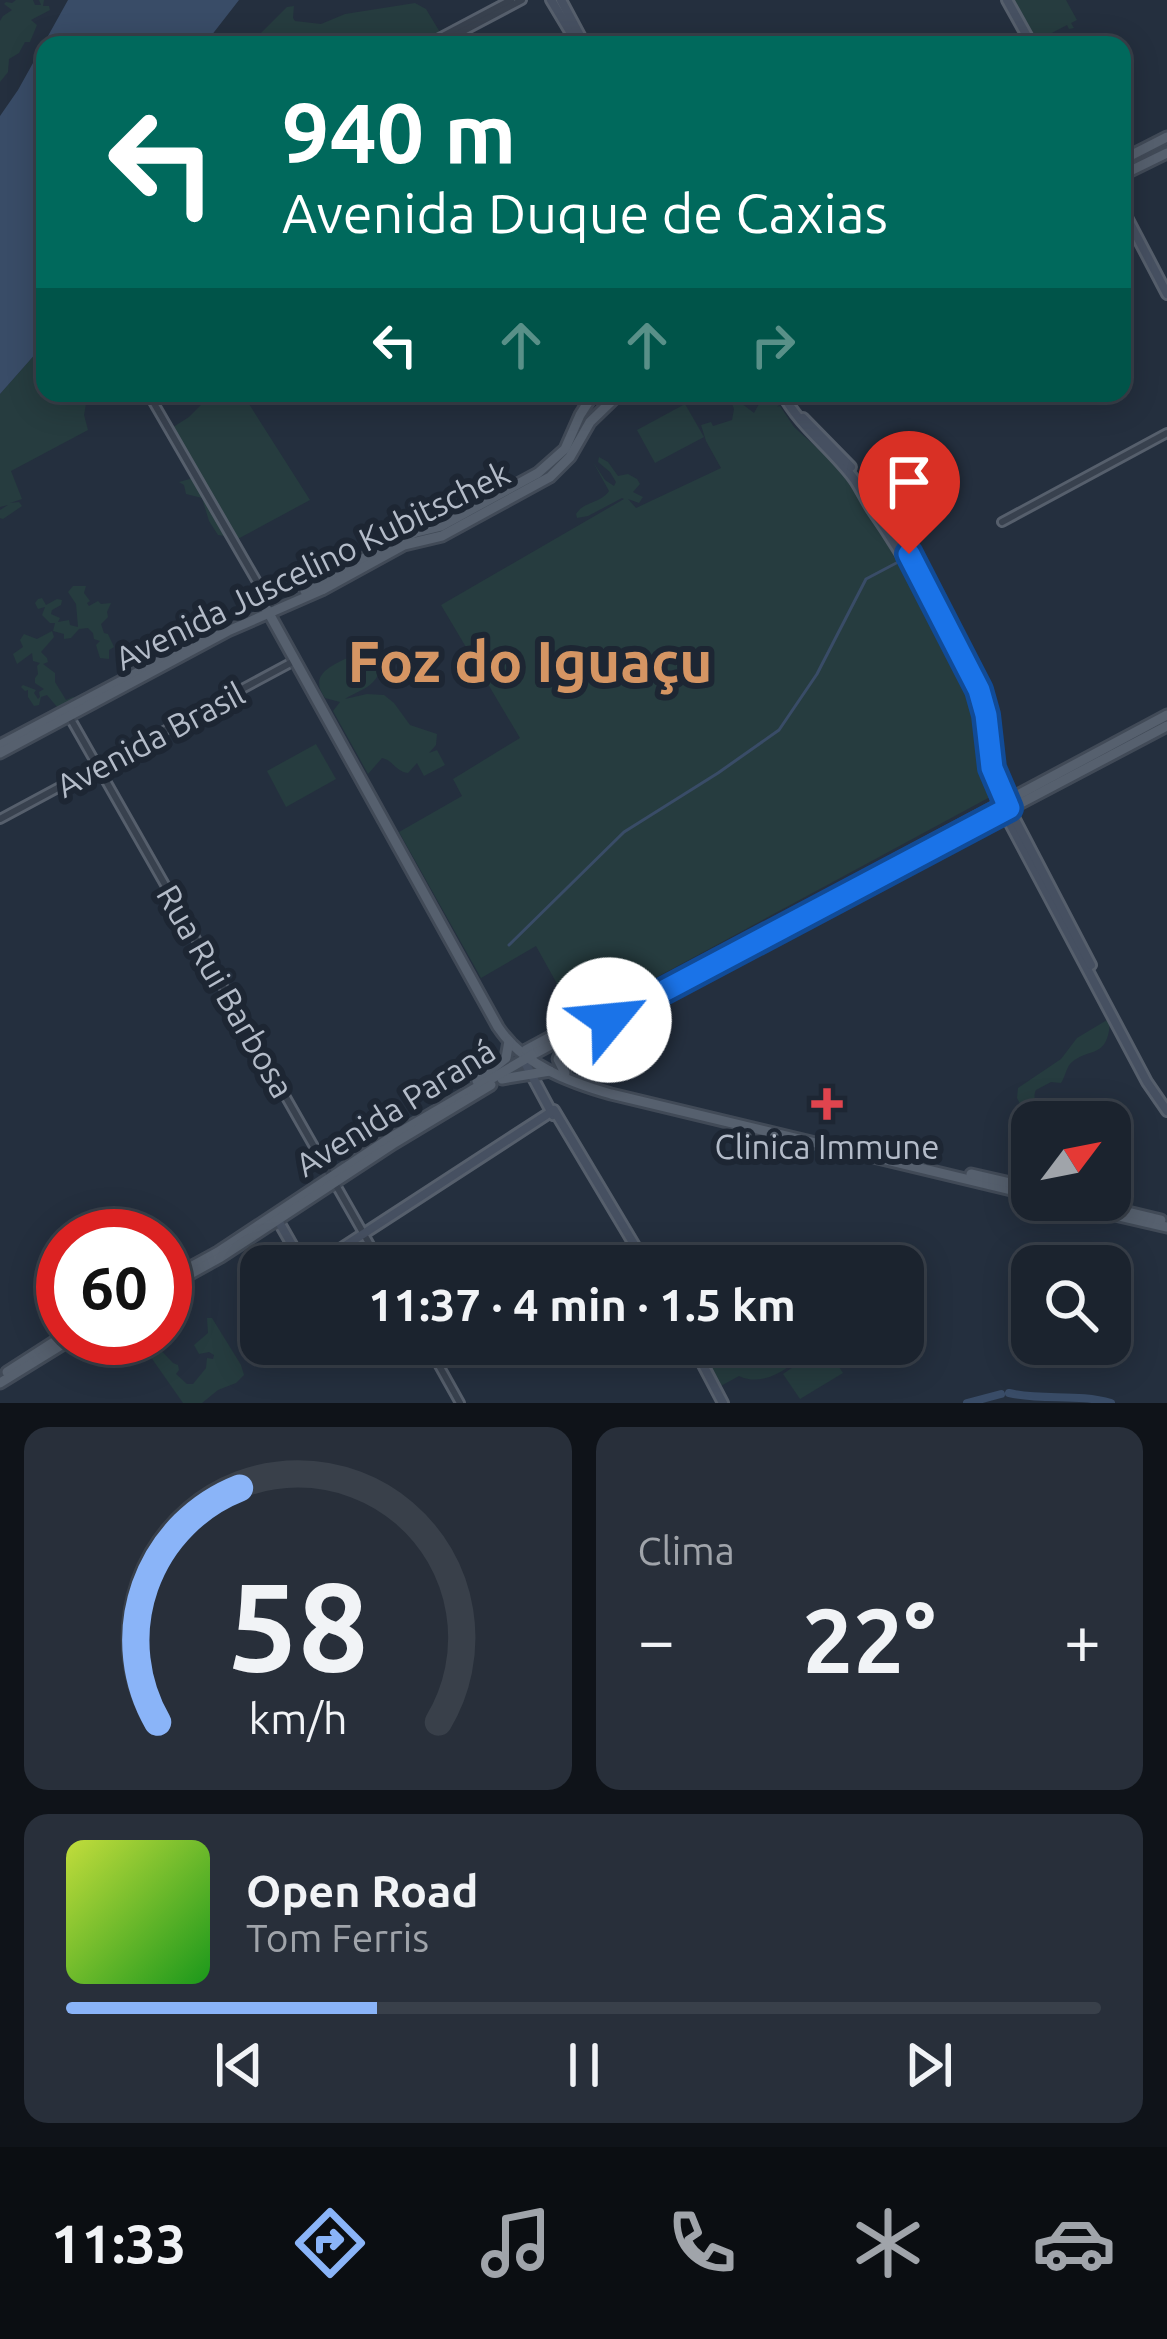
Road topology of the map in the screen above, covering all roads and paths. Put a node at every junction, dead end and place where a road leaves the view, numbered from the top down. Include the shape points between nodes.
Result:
1 (512, 0) edge
2 (522, 0) edge
3 (551, 0) edge
4 (561, 0) edge
5 (1007, 0) edge
6 (443, 36) edge
7 (454, 36) edge
8 (576, 36) edge
9 (578, 36) edge
10 (1027, 36) edge
11 (1167, 137) edge
12 (1167, 152) edge
13 (1131, 155) edge
14 (1131, 171) edge
15 (1131, 225) edge
16 (1167, 294) edge
17 (153, 402) edge
18 (588, 402) edge
19 (611, 402) edge
20 (789, 402) edge
21 (1167, 433) edge
22 (475, 513) junction
23 (1002, 522) dead end
24 (269, 608) junction
25 (297, 659) junction
26 (69, 716) junction
27 (1167, 716) edge
28 (1167, 727) edge
29 (36, 730) junction
30 (0, 749) edge
31 (99, 766) junction
32 (1004, 806) junction
33 (0, 819) edge
34 (841, 892) junction
35 (583, 1034) junction
36 (600, 1034) dead end
37 (565, 1043) junction
38 (526, 1057) junction
39 (565, 1073) junction
40 (454, 1100) junction
41 (1167, 1107) edge
42 (553, 1111) junction
43 (333, 1181) junction
44 (1011, 1187) edge
45 (1011, 1187) edge
46 (1131, 1216) edge
47 (276, 1218) junction
48 (1131, 1220) edge
49 (1167, 1224) edge
50 (364, 1234) junction
51 (292, 1245) edge
52 (347, 1245) edge
53 (370, 1245) edge
54 (632, 1245) edge
55 (192, 1272) edge
56 (36, 1355) edge
57 (36, 1359) edge
58 (439, 1365) edge
59 (700, 1365) edge
60 (0, 1380) edge
61 (460, 1403) edge
62 (721, 1403) edge

1 - 6 street
2 - 7 street
3 - 8 main road
4 - 9 main road
5 - 10 main road
11 - 13 main road
12 - 14 main road
15 - 16 main road
17 - 24 street
18 - 22 main road, Avenida Juscelino Kubitschek via 552,463
19 - 22 main road, Avenida Juscelino Kubitschek via 555,474
20 - 32 main road via 896,537 956,641 979,690
21 - 23 street
22 - 24 main road, Avenida Juscelino Kubitschek via 436,539 404,545 322,590
24 - 25 main road
24 - 26 main road, Avenida Juscelino Kubitschek
24 - 29 main road, Avenida Juscelino Kubitschek
25 - 31 street, Avenida Brasil
25 - 38 main road
25 - 38 main road via 498,1027
26 - 29 main road, Avenida Juscelino Kubitschek
26 - 31 street, Rua Rui Barbosa
27 - 32 main road, Avenida Paraná
28 - 32 main road, Avenida Paraná
29 - 30 main road, Avenida Juscelino Kubitschek
31 - 33 street, Avenida Brasil
31 - 43 street, Rua Rui Barbosa
32 - 34 main road, Avenida Paraná
32 - 41 main road
34 - 35 main road, Avenida Paraná
34 - 38 main road, Avenida Paraná via 587,1018
35 - 36 main road
35 - 37 main road, Avenida Paraná
37 - 38 main road, Avenida Paraná
37 - 39 main road via 558,1059
38 - 39 main road
38 - 40 main road, Avenida Paraná
38 - 40 main road via 508,1053
38 - 42 main road
38 - 43 main road, Avenida Paraná
38 - 44 main road via 611,1094
39 - 45 main road
40 - 43 main road, Avenida Paraná
42 - 50 main road
42 - 54 main road
43 - 47 main road, Avenida Paraná
43 - 50 street, Rua Rui Barbosa
46 - 49 main road
47 - 51 main road
47 - 55 main road, Avenida Paraná
48 - 49 main road
50 - 52 main road
50 - 53 street, Rua Rui Barbosa
56 - 60 main road
57 - 60 main road
58 - 61 street
59 - 62 main road

